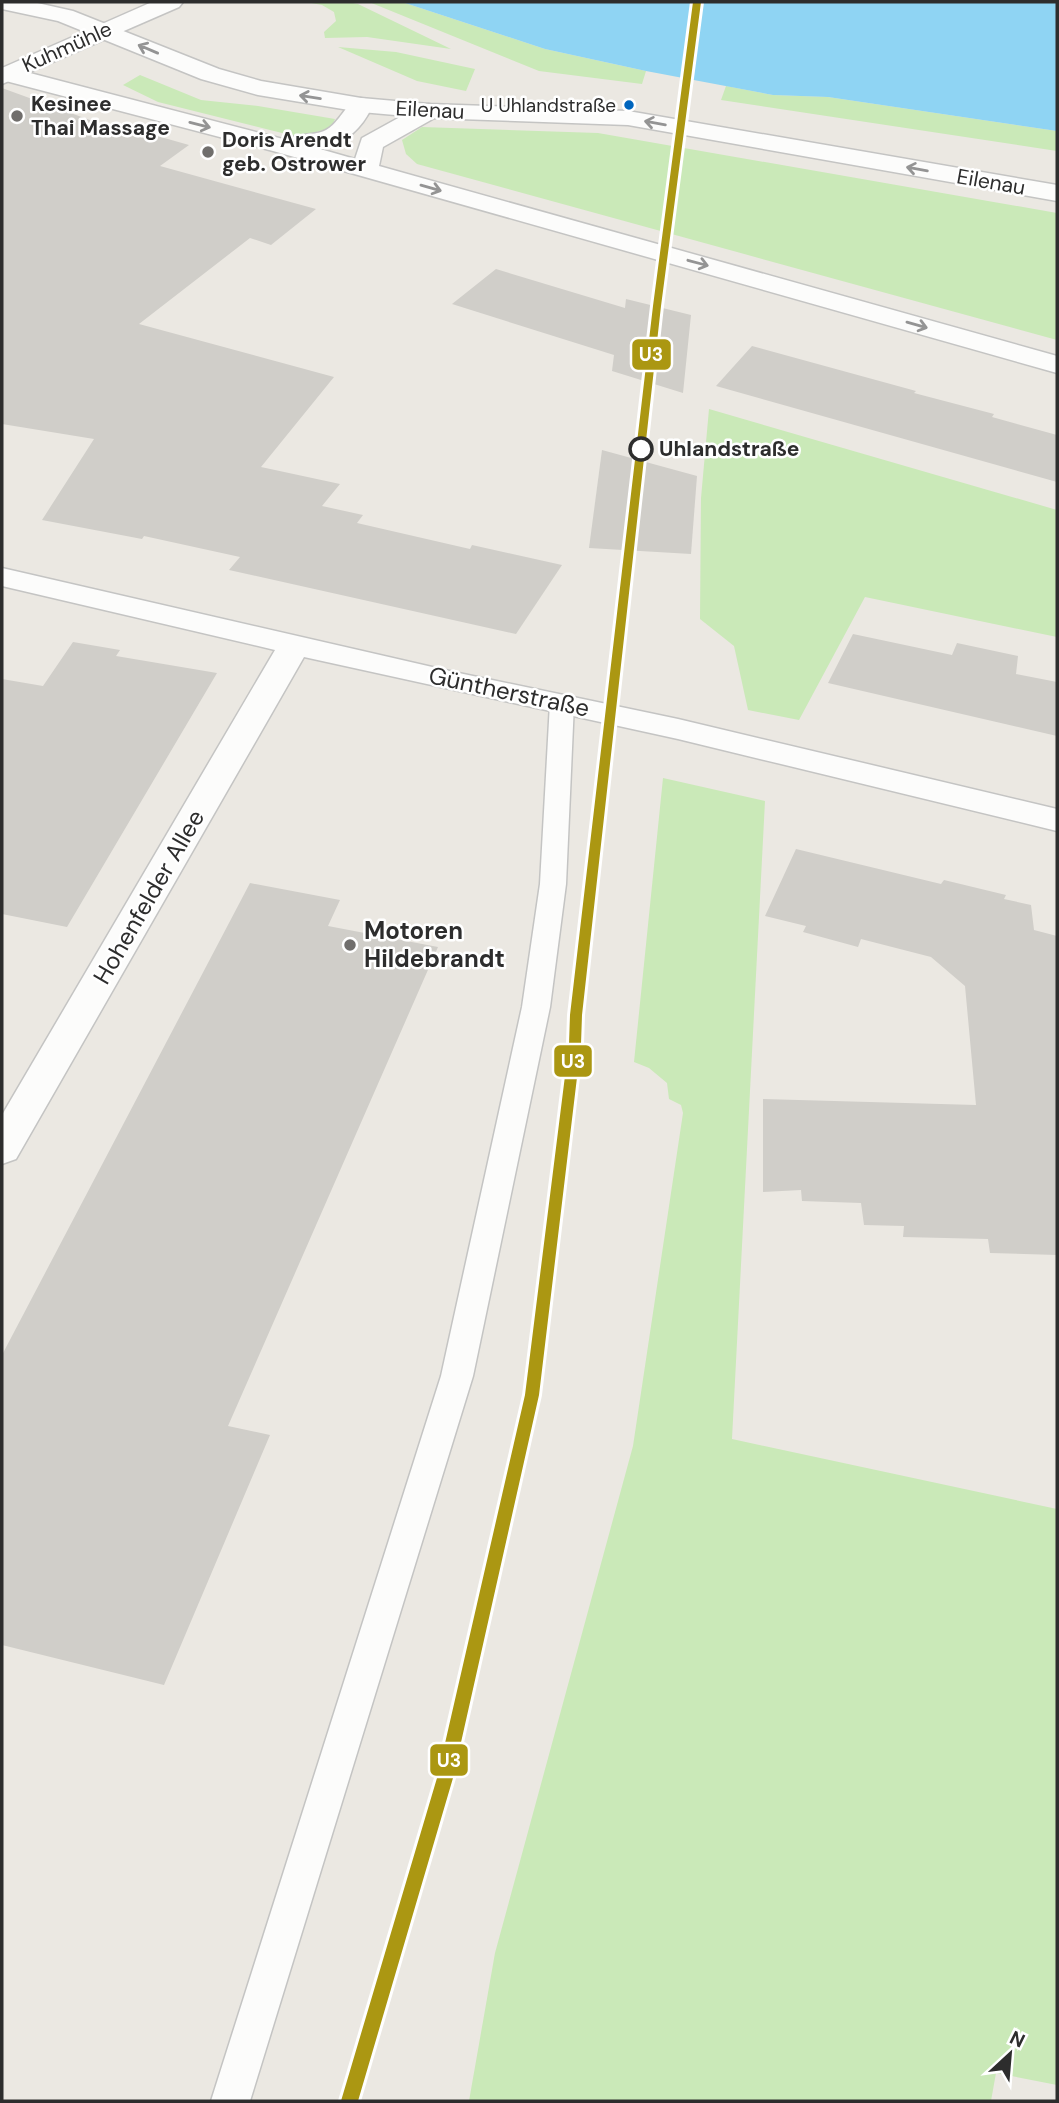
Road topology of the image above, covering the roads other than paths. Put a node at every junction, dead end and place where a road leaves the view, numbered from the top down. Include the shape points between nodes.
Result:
1 (3, 2) edge
2 (170, 2) edge
3 (102, 31) junction
4 (4, 76) edge
5 (361, 105) junction
6 (429, 111) junction
7 (282, 146) junction
8 (366, 169) junction
9 (1057, 193) edge
10 (1057, 365) edge
11 (2, 577) edge
12 (295, 644) junction
13 (562, 703) junction
14 (1057, 820) edge
15 (2, 1149) edge
16 (230, 2101) edge

1 - 3 street, Eilenau
2 - 3 street, Kuhmühle
3 - 4 street, Kuhmühle
5 -> 3 street, Eilenau via 232,82
4 -> 7 street
5 - 6 street, Eilenau
5 - 7 street via 355,120 323,142
6 - 8 street via 371,143
9 -> 6 street, Eilenau via 628,118
7 - 8 street
8 -> 10 street
11 - 12 street, Güntherstraße
12 - 13 street, Güntherstraße
12 - 15 street, Hohenfelder Allee
13 - 14 street, Güntherstraße
13 - 16 lane via 553,884 536,1007 457,1376

